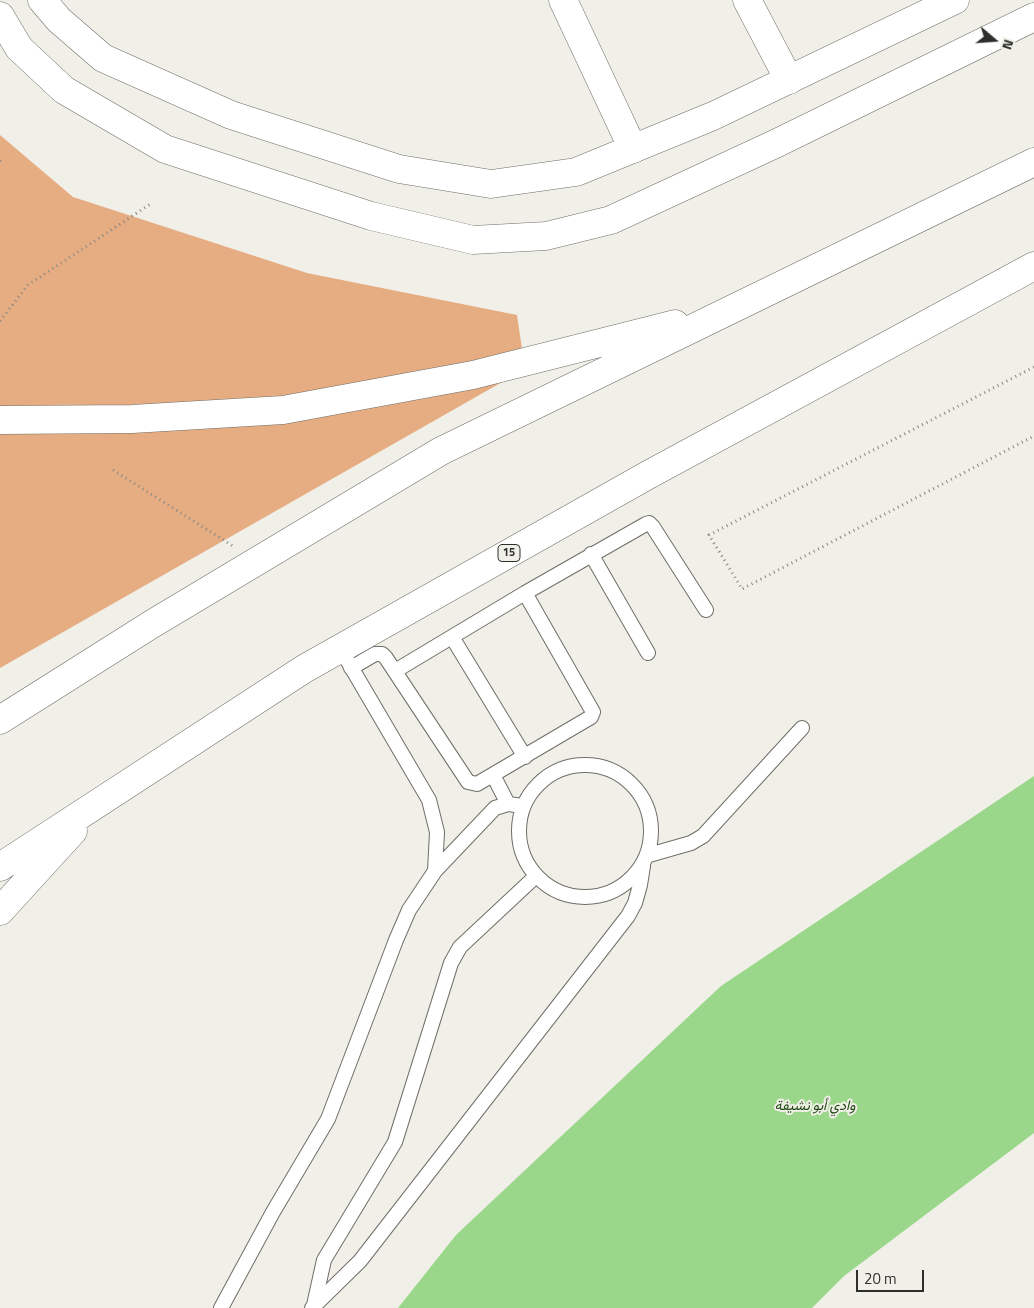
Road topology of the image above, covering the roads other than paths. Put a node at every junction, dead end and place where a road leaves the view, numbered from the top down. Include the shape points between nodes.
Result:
1 (42, 0) edge
2 (563, 0) edge
3 (747, 0) edge
4 (956, 0) edge
5 (0, 16) edge
6 (1034, 17) edge
7 (789, 80) junction
8 (633, 149) junction
9 (1034, 162) edge
10 (1034, 266) edge
11 (729, 310) junction
12 (0, 420) edge
13 (591, 554) junction
14 (525, 592) junction
15 (706, 610) dead end
16 (452, 637) junction
17 (648, 653) dead end
18 (346, 658) junction
19 (395, 671) junction
20 (0, 720) edge
21 (802, 728) dead end
22 (525, 757) junction
23 (493, 775) junction
24 (101, 801) junction
25 (508, 804) junction
26 (523, 806) junction
27 (646, 860) junction
28 (0, 867) edge
29 (435, 871) junction
30 (536, 876) junction
31 (0, 911) edge
32 (313, 1307) edge
33 (221, 1308) edge

1 - 8 main road via 59,20 103,58 231,114 399,169 491,184 576,172
2 - 8 main road
3 - 7 main road
4 - 7 main road
5 - 6 main road via 19,48 64,90 165,149 370,216 473,240 546,236 611,220 776,144
7 - 8 main road
9 - 11 main road
10 - 18 main road, 15 via 648,475
11 - 12 main road via 473,375 283,410 132,419
11 - 20 main road via 441,451
13 - 14 lane
13 - 15 lane via 646,524 651,525
13 - 17 lane
14 - 16 lane
14 - 22 lane via 593,712 591,717
16 - 19 lane
16 - 22 lane
18 - 19 lane via 378,653
18 - 24 main road, 15 via 304,669
18 - 29 lane via 429,800 437,832
19 - 23 lane via 468,782 477,784
21 - 27 lane via 703,836
22 - 23 lane
23 - 25 lane
24 - 28 main road, 15
24 - 31 main road
25 - 26 lane
25 - 29 lane via 495,808
26 - 27 lane via 540,782 565,767 579,764 609,768 633,785 648,811 650,825
26 - 30 lane via 519,820 521,850
27 - 30 lane via 617,888 604,894 574,896 560,892
27 - 32 lane via 635,903 628,916 360,1261
29 - 33 lane via 410,910 396,940 328,1119
30 - 32 lane via 460,947 451,963 395,1142 324,1260

